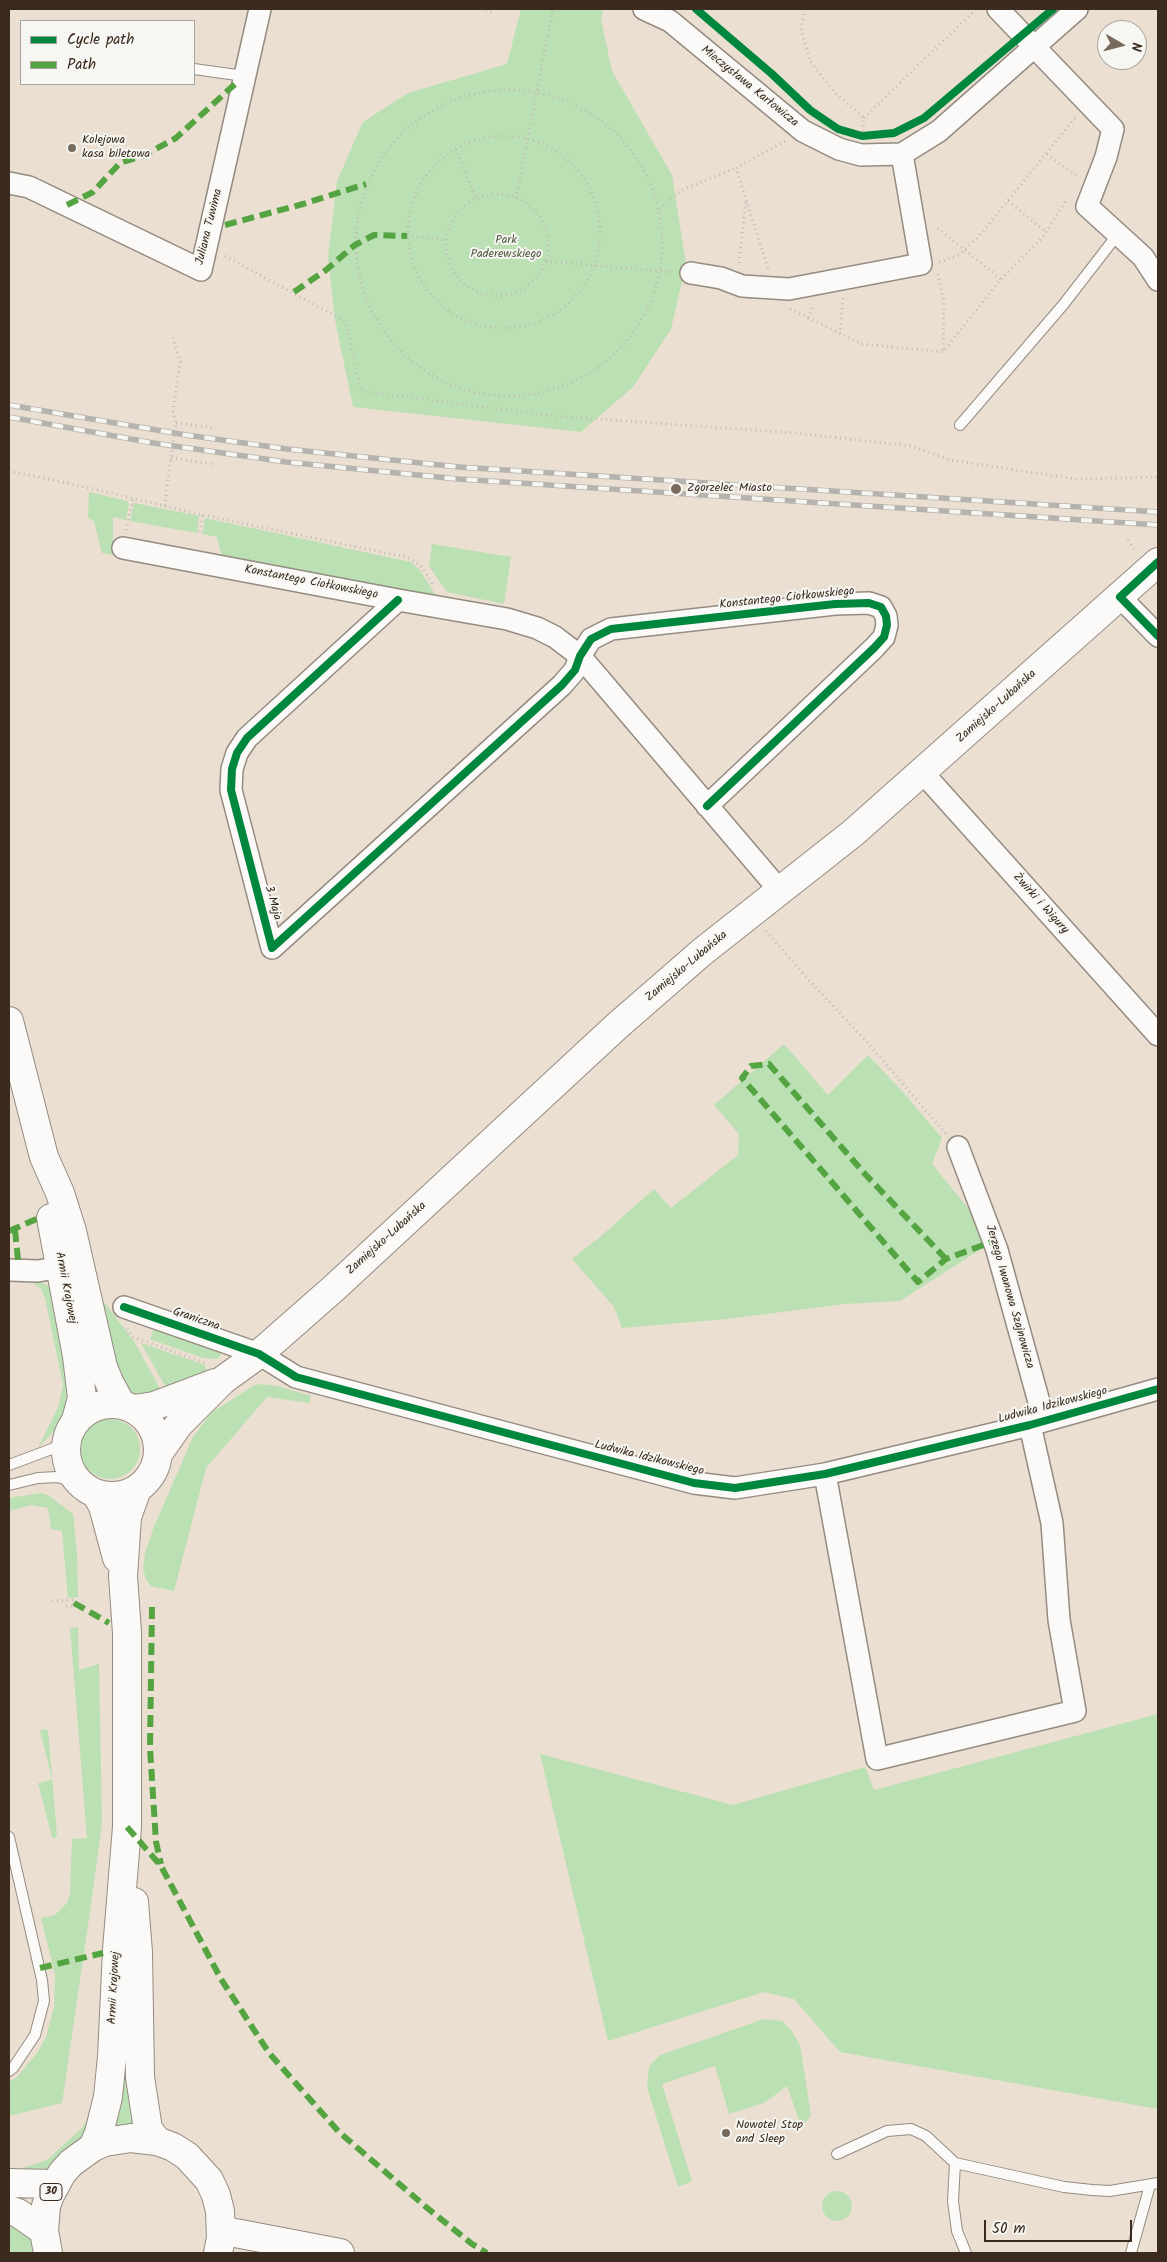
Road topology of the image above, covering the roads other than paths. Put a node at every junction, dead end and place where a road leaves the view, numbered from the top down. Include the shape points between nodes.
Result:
1 (260, 9) edge
2 (644, 9) edge
3 (998, 9) edge
4 (1078, 9) edge
5 (1034, 48) junction
6 (195, 69) edge
7 (244, 76) junction
8 (902, 154) junction
9 (9, 183) edge
10 (1118, 234) junction
11 (690, 273) road end
12 (1158, 280) edge
13 (960, 425) dead end
14 (123, 548) road end
15 (1158, 562) edge
16 (1120, 597) junction
17 (398, 600) junction
18 (1156, 630) edge
19 (580, 656) junction
20 (923, 773) junction
21 (707, 806) junction
22 (781, 892) junction
23 (9, 1021) edge
24 (1158, 1035) edge
25 (958, 1147) road end
26 (72, 1266) junction
27 (9, 1270) edge
28 (124, 1307) dead end
29 (259, 1354) junction
30 (223, 1380) junction
31 (1158, 1389) edge
32 (127, 1407) junction
33 (76, 1420) junction
34 (1037, 1423) junction
35 (66, 1444) junction
36 (158, 1454) junction
37 (9, 1465) edge
38 (825, 1474) junction
39 (9, 1485) edge
40 (87, 1489) junction
41 (137, 1489) junction
42 (123, 1576) junction
43 (127, 1826) junction
44 (9, 1837) edge
45 (9, 2071) edge
46 (157, 2141) junction
47 (93, 2147) junction
48 (837, 2154) dead end
49 (955, 2163) junction
50 (9, 2183) edge
51 (55, 2184) junction
52 (1154, 2184) edge
53 (9, 2210) edge
54 (220, 2240) edge
55 (46, 2242) edge
56 (340, 2253) edge
57 (966, 2253) edge
58 (1132, 2253) edge

1 - 7 street, Juliana Tuwima
2 - 8 street, Mieczysława Karłowicza via 670,20 803,131 839,149 861,155
3 - 5 street
4 - 5 street
5 - 8 street via 939,131
5 - 10 street via 1113,129 1106,157 1086,206
6 - 7 lane
7 - 9 street, Juliana Tuwima via 202,270 29,187
8 - 11 street via 911,208 928,264 789,288 779,297 722,278
10 - 12 street via 1143,257
10 - 13 lane via 1063,305
14 - 17 street, Konstantego Ciołkowskiego
15 - 16 main road, Zamiejsko-Lubańska
16 - 18 street
16 - 20 main road, Zamiejsko-Lubańska
17 - 19 street, Konstantego Ciołkowskiego via 507,619 537,628
17 - 19 street, 3 Maja via 247,738 237,753 231,790 272,948 562,685 575,670
19 - 21 street, Konstantego Ciołkowskiego
19 - 21 street, Konstantego Ciołkowskiego via 591,639 611,629 834,604 869,603 881,607 887,625 884,637
20 - 22 main road, Zamiejsko-Lubańska
20 - 24 street, Żwirki i Wigury
21 - 22 street, Konstantego Ciołkowskiego
22 - 29 main road, Zamiejsko-Lubańska via 702,952 617,1026 457,1176
23 - 26 main road, Armii Krajowej via 44,1157 65,1207
25 - 34 street, Jerzego Iwanowa Szajnowicza via 997,1250
26 - 27 street via 38,1271
26 - 32 main road, Armii Krajowej via 103,1367 110,1384
26 - 33 main road, Armii Krajowej via 81,1393
28 - 29 street, Graniczna
29 - 30 main road, Zamiejsko-Lubańska
29 - 38 street, Ludwika Idzikowskiego via 296,1377 694,1483 735,1488
30 - 32 main road, Zamiejsko-Lubańska via 154,1406
30 - 36 main road, Zamiejsko-Lubańska via 179,1424
31 - 34 street, Ludwika Idzikowskiego
32 - 33 main road via 106,1404 90,1409
32 - 36 main road via 146,1418 154,1430
33 - 35 main road
34 - 38 street, Ludwika Idzikowskiego
34 - 38 street, Ludwika Idzikowskiego via 1052,1523 1059,1620 1075,1711 877,1760
35 - 37 lane
35 - 40 main road via 68,1465
36 - 41 main road via 154,1470
39 - 40 lane via 57,1477
40 - 41 main road via 114,1497
40 - 42 main road, Armii Krajowej via 103,1506
41 - 42 main road, Armii Krajowej via 127,1517
42 - 43 main road, Armii Krajowej via 127,1633
43 - 46 main road, Armii Krajowej via 138,1952 140,2077 148,2129
43 - 47 main road, Armii Krajowej via 109,2089
44 - 45 lane via 42,1980 44,2002 35,2035
46 - 47 main road, 30 via 131,2138
46 - 54 main road, 30 via 187,2156 209,2180 216,2195
47 - 51 main road, 30 via 72,2163
48 - 49 lane via 887,2130 911,2129 926,2136
49 - 52 lane via 1092,2190 1110,2191
49 - 57 lane via 953,2201 957,2231
50 - 51 main road
51 - 55 main road, 30 via 46,2206
52 - 58 lane
53 - 55 main road via 18,2213
54 - 56 main road, 30 via 230,2232

